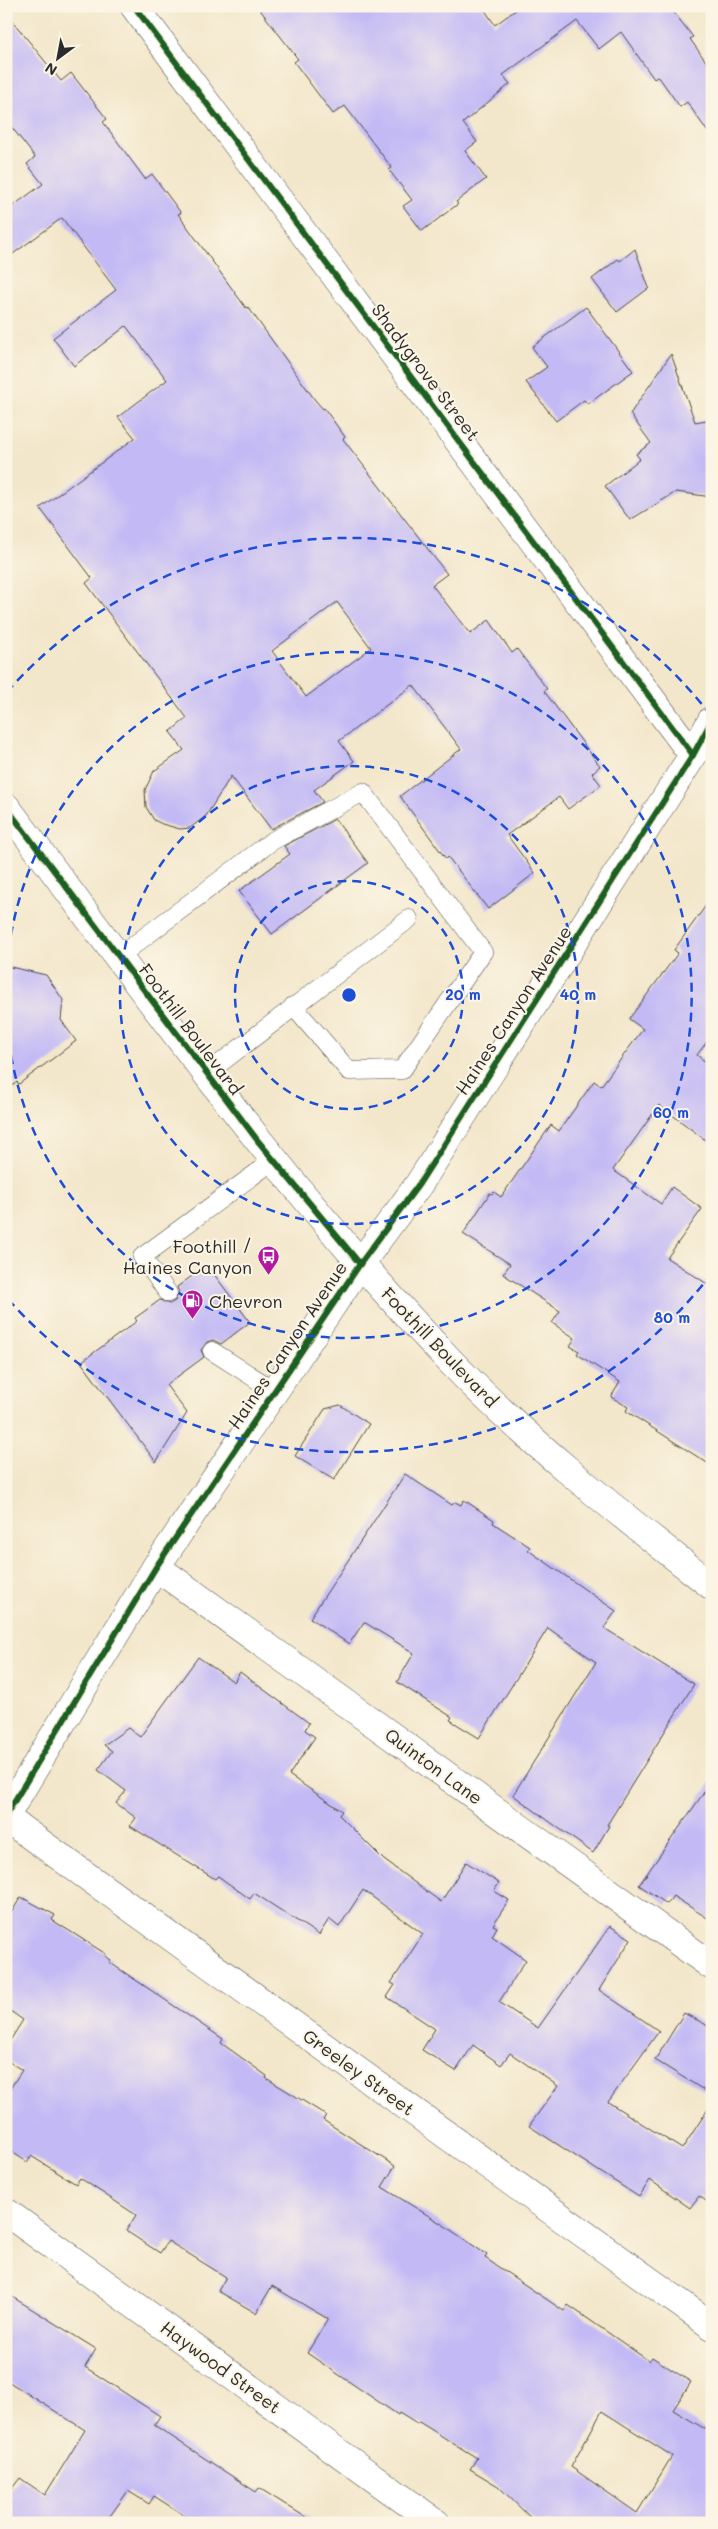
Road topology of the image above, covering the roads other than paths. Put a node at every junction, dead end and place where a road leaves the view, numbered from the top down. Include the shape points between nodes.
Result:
1 (134, 6) edge
2 (712, 720) edge
3 (693, 755) junction
4 (6, 807) edge
5 (409, 919) dead end
6 (118, 957) junction
7 (293, 1006) junction
8 (206, 1074) junction
9 (274, 1160) junction
10 (360, 1264) junction
11 (168, 1293) dead end
12 (212, 1351) dead end
13 (275, 1391) junction
14 (156, 1567) junction
15 (712, 1586) edge
16 (6, 1816) edge
17 (712, 1966) edge
18 (6, 2212) edge
19 (712, 2326) edge
20 (436, 2523) edge

1 - 3 street, Shadygrove Street
2 - 3 street, Haines Canyon Avenue
3 - 10 street, Haines Canyon Avenue via 419,1184
4 - 6 street, Foothill Boulevard
5 - 7 lane
6 - 7 lane via 272,841 363,792 483,952 402,1070 349,1072
6 - 8 street, Foothill Boulevard
7 - 8 lane
8 - 9 street, Foothill Boulevard
9 - 10 street, Foothill Boulevard
9 - 11 lane via 142,1257
10 - 13 street, Haines Canyon Avenue
10 - 15 street, Foothill Boulevard via 452,1363 546,1452
12 - 13 lane
13 - 14 street, Haines Canyon Avenue
14 - 16 street, Haines Canyon Avenue
14 - 17 street, Quinton Lane
16 - 19 street, Greeley Street
18 - 20 street, Haywood Street

